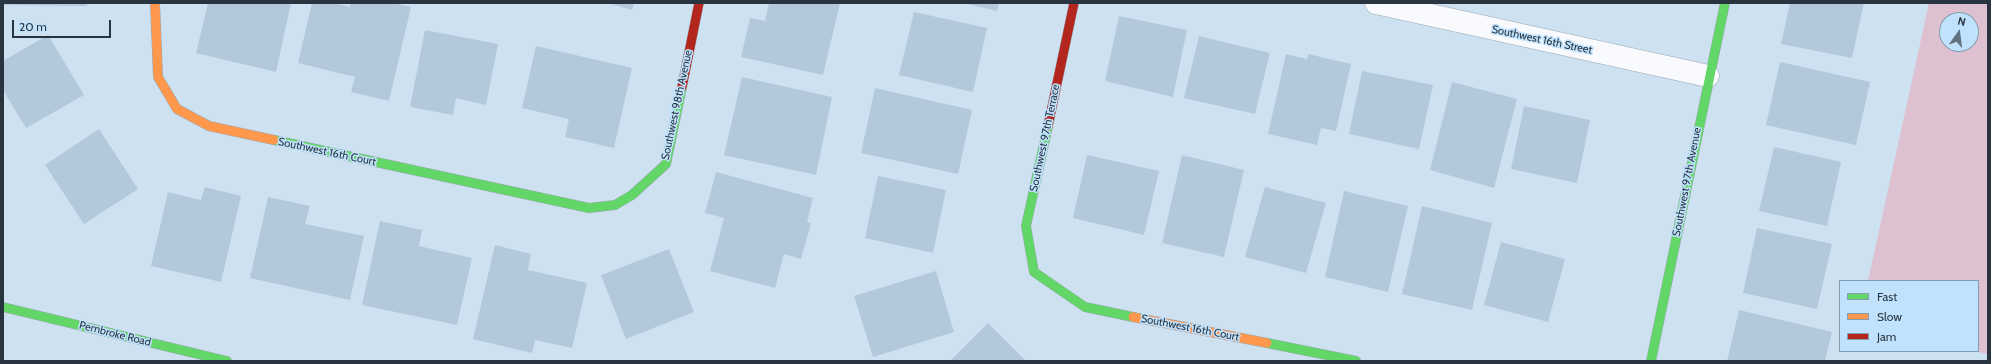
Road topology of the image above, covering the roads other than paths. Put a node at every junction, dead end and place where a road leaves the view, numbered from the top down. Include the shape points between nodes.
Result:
1 (155, 3) edge
2 (699, 3) edge
3 (1074, 3) edge
4 (1376, 3) edge
5 (1725, 3) edge
6 (1708, 76) junction
7 (589, 208) joint
8 (1034, 272) joint
9 (3, 307) edge
10 (227, 361) edge
11 (1356, 361) edge
12 (1651, 361) edge

1 - 7 street, Southwest 16th Court via 158,77 177,109 208,126
2 - 7 street, Southwest 98th Avenue via 666,164 632,195 615,205
3 - 8 street, Southwest 97th Terrace via 1026,226
4 - 6 street, Southwest 16th Street
5 - 6 street, Southwest 97th Avenue
6 - 12 street, Southwest 97th Avenue
8 - 11 street, Southwest 16th Court via 1085,307
9 - 10 street, Pembroke Road

